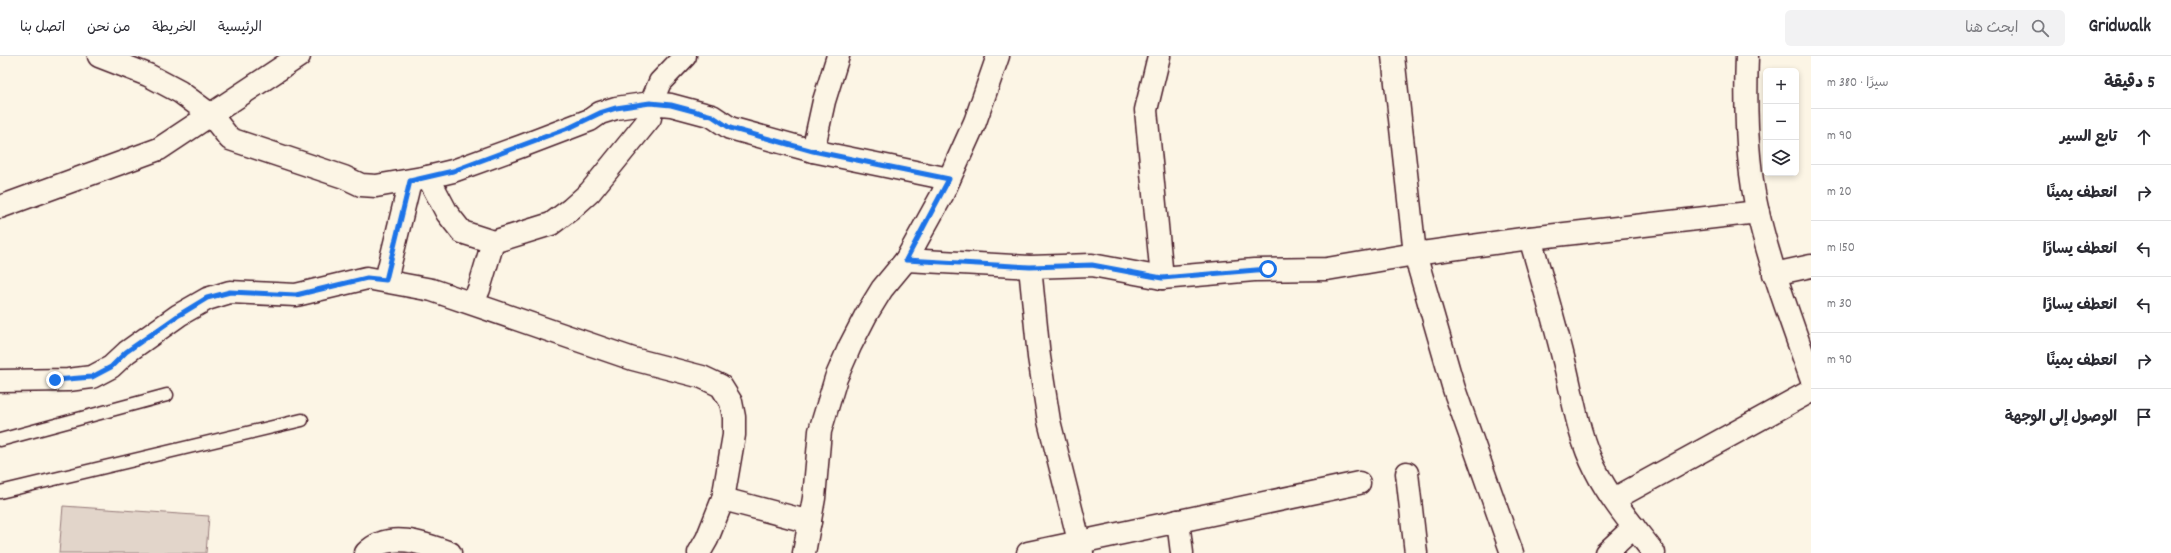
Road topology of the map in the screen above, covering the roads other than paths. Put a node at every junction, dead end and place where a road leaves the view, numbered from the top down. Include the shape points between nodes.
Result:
1 (99, 56) edge
2 (299, 56) edge
3 (685, 56) edge
4 (838, 56) edge
5 (998, 56) edge
6 (1159, 56) edge
7 (1393, 56) edge
8 (1747, 56) edge
9 (650, 103) junction
10 (211, 115) junction
11 (813, 151) junction
12 (419, 179) junction
13 (949, 179) junction
14 (0, 207) edge
15 (1758, 212) junction
16 (1530, 238) junction
17 (493, 242) junction
18 (1415, 254) junction
19 (906, 260) junction
20 (1811, 266) edge
21 (1030, 267) junction
22 (1774, 274) junction
23 (1162, 278) junction
24 (386, 280) junction
25 (473, 303) junction
26 (1810, 372) edge
27 (0, 381) edge
28 (1811, 392) edge
29 (167, 395) dead end
30 (302, 420) dead end
31 (0, 440) edge
32 (1407, 473) dead end
33 (1359, 483) dead end
34 (0, 492) edge
35 (723, 499) junction
36 (1614, 499) junction
37 (810, 522) junction
38 (1178, 522) junction
39 (1634, 527) junction
40 (1081, 547) edge
41 (366, 553) edge
42 (450, 553) edge
43 (699, 553) edge
44 (804, 553) edge
45 (1028, 553) edge
46 (1182, 553) edge
47 (1416, 553) edge
48 (1512, 553) edge
49 (1606, 553) edge
50 (1654, 553) edge

1 - 10 street via 148,75 180,92
2 - 10 street
3 - 9 street via 660,82
4 - 11 street via 824,101
5 - 13 street via 982,104
6 - 23 street via 1146,110
7 - 18 street
8 - 15 street via 1745,100
9 - 11 street via 671,105 712,116 730,128
9 - 12 street via 600,113 590,120 522,146 453,171
9 - 17 street via 650,118 590,192 576,205 551,224
10 - 12 street via 230,139 361,185 376,186
10 - 14 street via 159,149
11 - 13 street
12 - 17 street via 462,232
12 - 24 street
13 - 19 street
15 - 16 street
15 - 22 street
16 - 18 street
16 - 36 street via 1558,334 1583,438 1595,468
17 - 25 street
18 - 23 street via 1327,269 1254,270
18 - 48 street via 1454,389
19 - 21 street
19 - 37 street via 882,289 866,315 836,378 820,431
20 - 22 street
21 - 23 street via 1092,265
21 - 40 street via 1039,357 1049,421
22 - 26 street
24 - 25 street via 432,290
24 - 27 street via 367,278 318,291 286,296 230,292 207,298 126,352 111,367 92,377
25 - 35 street via 633,359 702,377 721,386 731,402 735,428
28 - 36 street
29 - 31 lane
30 - 34 lane
32 - 47 street
33 - 38 street
35 - 37 street
35 - 43 street
36 - 39 street
37 - 44 street
38 - 40 street
38 - 46 street
39 - 49 street
39 - 50 street
40 - 45 street
41 - 42 street via 373,545 392,540 407,540

